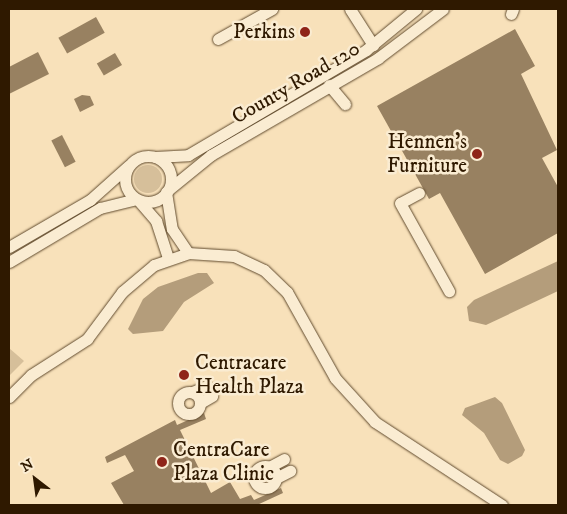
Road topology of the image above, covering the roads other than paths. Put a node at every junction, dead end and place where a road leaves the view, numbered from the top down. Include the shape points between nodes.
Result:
1 (272, 9) edge
2 (350, 9) edge
3 (416, 9) edge
4 (443, 9) edge
5 (218, 39) dead end
6 (374, 45) junction
7 (330, 85) junction
8 (345, 104) dead end
9 (155, 156) junction
10 (128, 166) junction
11 (167, 191) junction
12 (419, 192) dead end
13 (137, 199) junction
14 (9, 247) edge
15 (188, 253) junction
16 (168, 258) junction
17 (9, 262) edge
18 (449, 290) dead end
19 (192, 392) junction
20 (9, 397) edge
21 (200, 403) junction
22 (284, 459) dead end
23 (269, 467) junction
24 (290, 470) dead end
25 (276, 478) junction
26 (502, 505) edge

1 - 5 street
2 - 6 street
3 - 6 street, County Road 120
4 - 7 street, County Road 120 via 392,48
6 - 9 street, County Road 120 via 188,155
7 - 8 street
7 - 11 street, County Road 120 via 211,155
9 - 10 street via 137,158
9 - 11 street via 168,169
10 - 13 street via 126,185
10 - 14 street via 90,200
11 - 13 street via 156,200
11 - 15 street via 172,229
12 - 18 street via 400,203
13 - 16 street via 156,221
13 - 17 street via 100,208
15 - 16 street
15 - 26 street via 234,256 264,270 297,306 336,378 375,422
16 - 20 street via 131,282 87,339 31,375
19 - 21 street
19 - 21 street via 209,391
19 - 21 street via 179,398 179,408 192,414
22 - 23 street
23 - 25 street
23 - 25 street via 259,469 256,482 267,488
24 - 25 street

